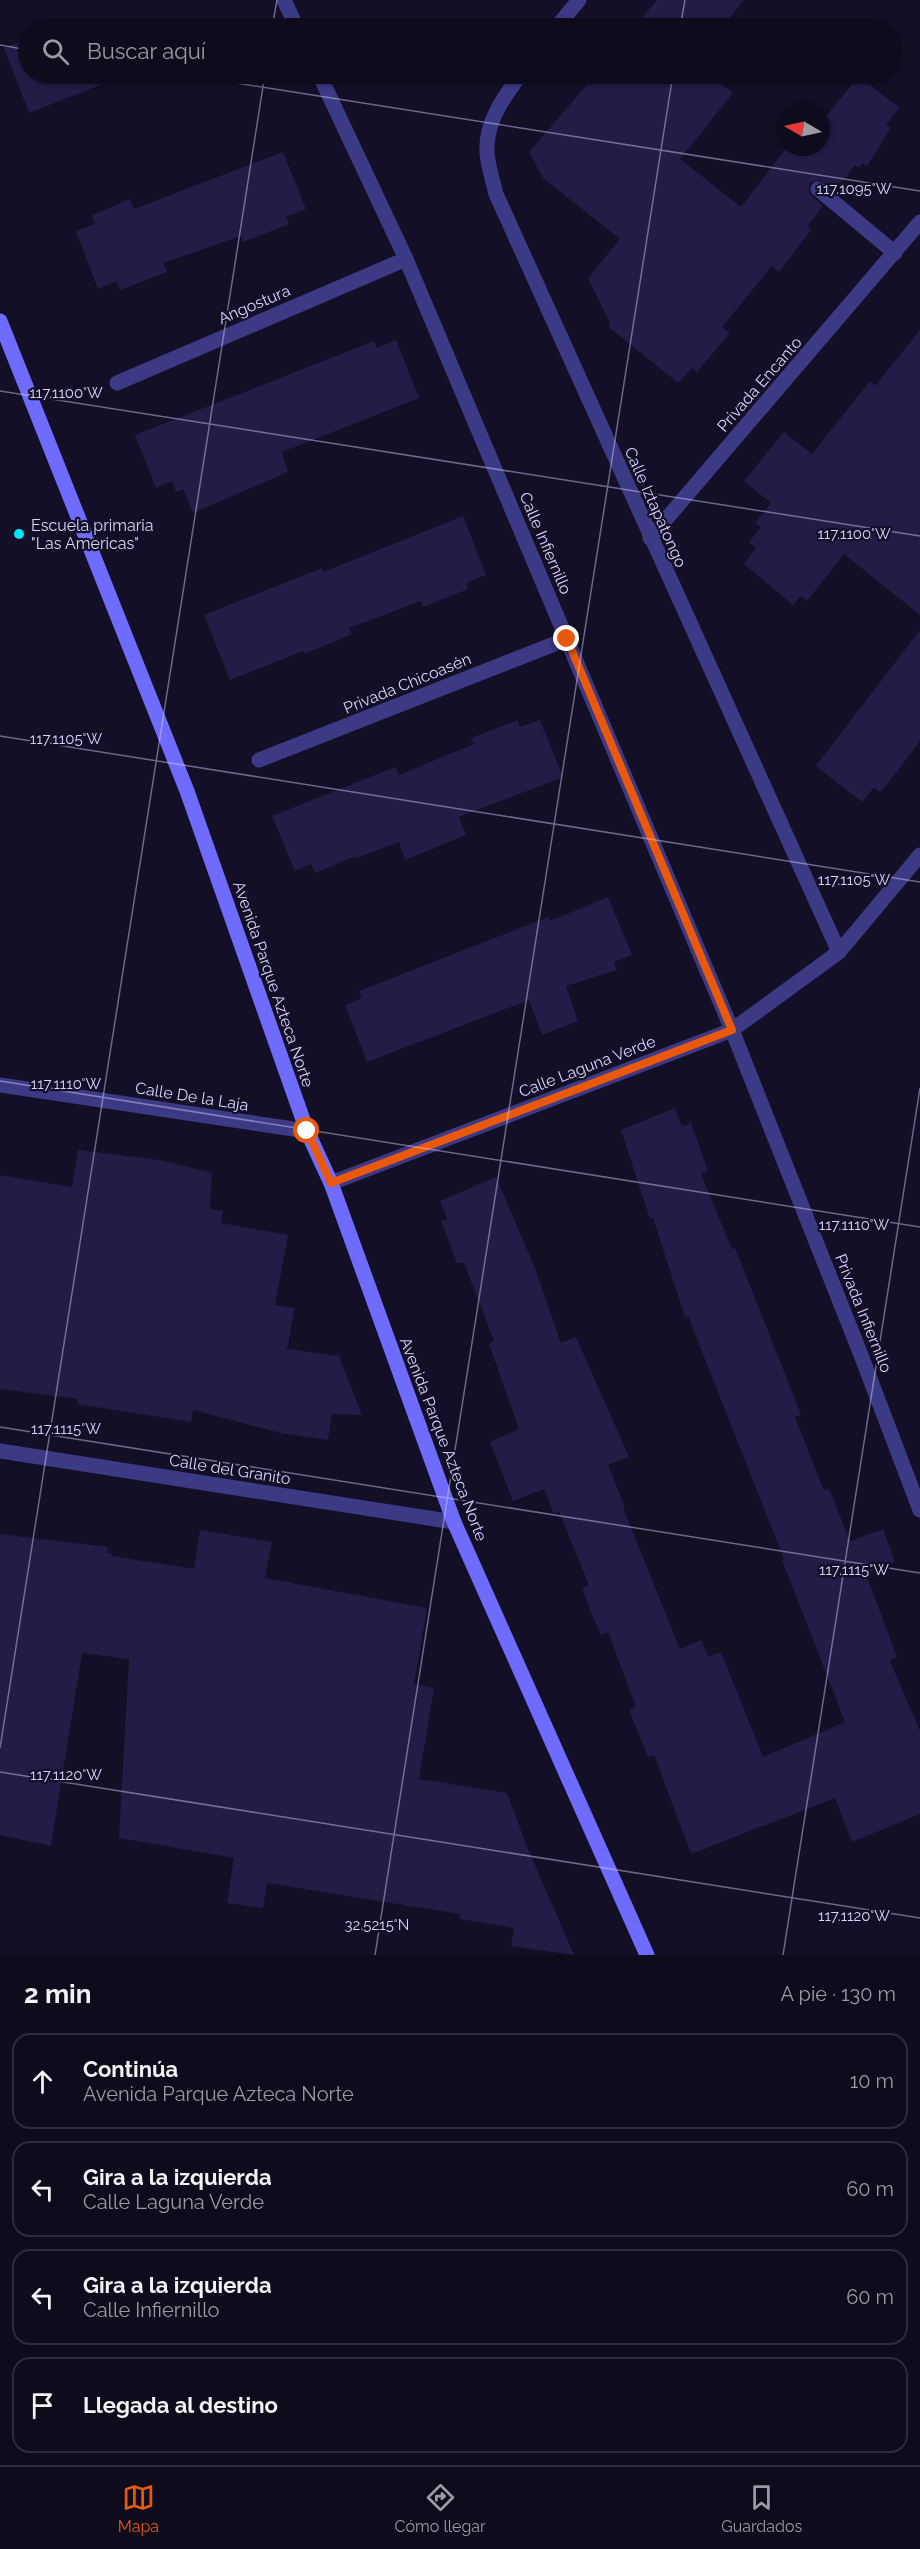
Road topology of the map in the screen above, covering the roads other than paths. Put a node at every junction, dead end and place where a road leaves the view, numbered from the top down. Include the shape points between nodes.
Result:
1 (284, 0) edge
2 (579, 0) edge
3 (292, 18) edge
4 (564, 18) edge
5 (324, 84) edge
6 (513, 84) edge
7 (818, 189) dead end
8 (920, 222) edge
9 (895, 253) junction
10 (406, 259) junction
11 (0, 321) edge
12 (117, 383) dead end
13 (650, 538) junction
14 (567, 639) junction
15 (259, 760) dead end
16 (920, 855) edge
17 (839, 952) junction
18 (732, 1030) junction
19 (0, 1084) edge
20 (307, 1131) junction
21 (331, 1183) junction
22 (0, 1450) edge
23 (920, 1510) edge
24 (454, 1522) junction
25 (647, 1955) edge

1 - 3 street
2 - 4 street
5 - 10 street, Calle Infiernillo
6 - 13 street, Calle Iztapatongo via 490,126 487,153 496,194
7 - 9 street
8 - 9 street, Privada Encanto
9 - 13 street, Privada Encanto
10 - 12 street, Angostura
10 - 14 street, Calle Infiernillo
11 - 20 street, Avenida Parque Azteca Norte via 187,791
13 - 17 street, Calle Iztapatongo
14 - 15 street, Privada Chicoasén
14 - 18 street, Calle Infiernillo
16 - 17 street, Calle Laguna Verde
17 - 18 street, Calle Laguna Verde
18 - 21 street, Calle Laguna Verde
18 - 23 street, Privada Infiernillo
19 - 20 street, Calle De la Laja
20 - 21 street, Avenida Parque Azteca Norte
21 - 24 street, Avenida Parque Azteca Norte
22 - 24 street, Calle del Granito
24 - 25 street, Avenida Parque Azteca Norte

